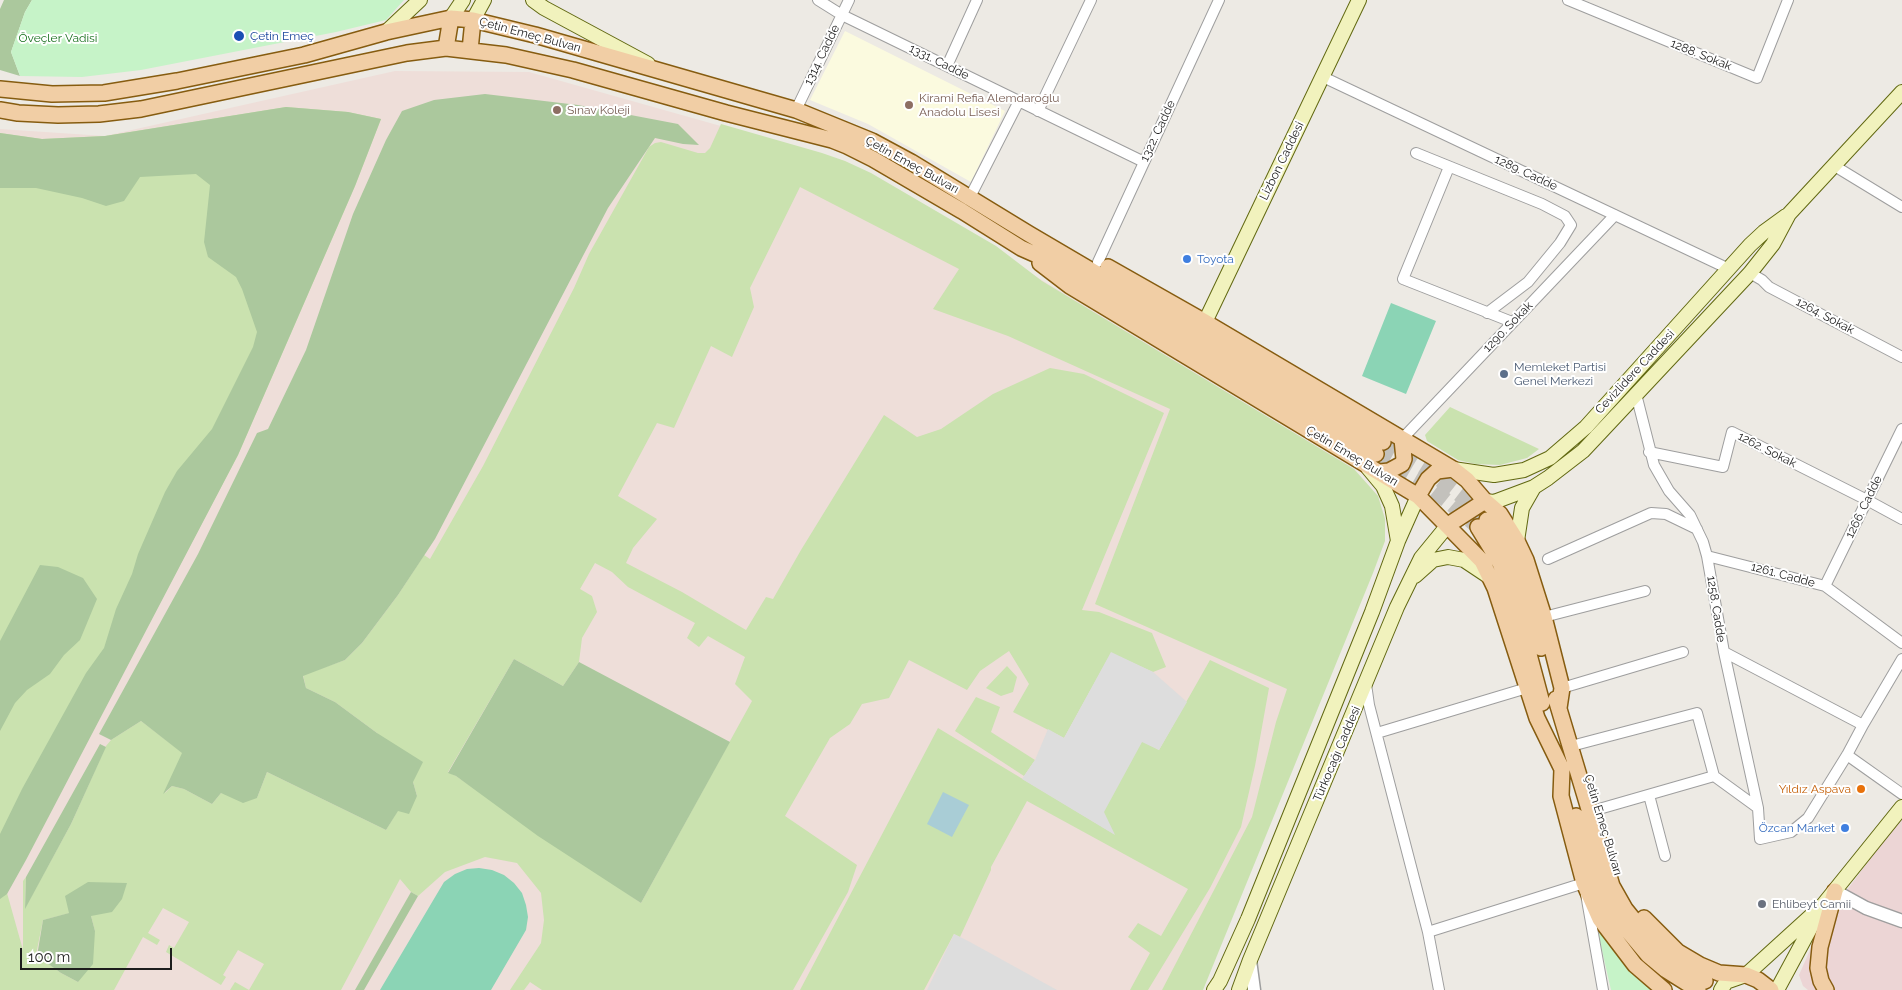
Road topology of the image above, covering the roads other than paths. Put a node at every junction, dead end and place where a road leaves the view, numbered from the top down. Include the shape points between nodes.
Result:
1 (420, 0) edge
2 (463, 0) edge
3 (484, 0) edge
4 (533, 0) edge
5 (818, 0) edge
6 (849, 0) edge
7 (977, 0) edge
8 (1091, 0) edge
9 (1218, 0) edge
10 (1359, 0) edge
11 (1568, 0) edge
12 (1788, 0) edge
13 (842, 15) junction
14 (451, 18) junction
15 (473, 20) junction
16 (386, 32) junction
17 (446, 48) junction
18 (470, 50) junction
19 (947, 66) junction
20 (667, 74) junction
21 (1322, 77) junction
22 (0, 90) edge
23 (1902, 92) edge
24 (1019, 101) junction
25 (0, 110) edge
26 (796, 110) junction
27 (1038, 111) junction
28 (1416, 153) dead end
29 (1144, 162) junction
30 (1833, 165) junction
31 (1449, 167) junction
32 (970, 197) junction
33 (1902, 207) edge
34 (1789, 214) junction
35 (1615, 216) junction
36 (1029, 234) junction
37 (1021, 248) junction
38 (1098, 262) junction
39 (1729, 269) junction
40 (1750, 273) junction
41 (1487, 313) junction
42 (1205, 322) junction
43 (1512, 322) junction
44 (1902, 357) edge
45 (1636, 394) junction
46 (1902, 429) edge
47 (1402, 438) junction
48 (1892, 449) junction
49 (1649, 452) junction
50 (1902, 454) edge
51 (1362, 462) junction
52 (1453, 470) junction
53 (1380, 472) junction
54 (1534, 487) junction
55 (1418, 496) junction
56 (1867, 500) junction
57 (1485, 501) junction
58 (1902, 519) edge
59 (1448, 525) junction
60 (1698, 530) junction
61 (1398, 541) junction
62 (1517, 541) junction
63 (1707, 556) junction
64 (1548, 559) dead end
65 (1488, 576) junction
66 (1411, 580) junction
67 (1825, 586) junction
68 (1645, 591) dead end
69 (1544, 617) junction
70 (1902, 643) edge
71 (1683, 652) dead end
72 (1724, 652) junction
73 (1902, 659) edge
74 (1366, 684) junction
75 (1527, 688) junction
76 (1562, 688) junction
77 (1559, 708) junction
78 (1863, 725) junction
79 (1564, 730) junction
80 (1377, 733) junction
81 (1575, 745) junction
82 (1847, 755) junction
83 (1562, 768) junction
84 (1714, 776) junction
85 (1902, 794) edge
86 (1649, 795) junction
87 (1902, 807) edge
88 (1758, 808) junction
89 (1599, 809) junction
90 (1665, 856) dead end
91 (1584, 883) junction
92 (1835, 891) junction
93 (1823, 905) junction
94 (1902, 921) edge
95 (1428, 932) junction
96 (1250, 960) junction
97 (1746, 975) junction
98 (1702, 985) edge
99 (1214, 990) edge
100 (1239, 990) edge
101 (1254, 990) edge
102 (1439, 990) edge
103 (1603, 990) edge
104 (1664, 990) edge
105 (1721, 990) edge
106 (1771, 990) edge
107 (1777, 990) edge
108 (1826, 990) edge

1 - 16 main road
2 - 14 main road
3 - 15 main road
4 - 20 main road
5 - 13 street, 1331. Cadde
6 - 13 street, 1314. Cadde
7 - 19 street
8 - 27 street
9 - 29 street, 1322. Cadde
10 - 21 main road, Lizbon Caddesi
11 - 12 street, 1288. Sokak via 1757,78
13 - 19 street, 1331. Cadde
13 - 26 street, 1314. Cadde
14 - 15 main road, Çetin Emeç Bulvarı
14 - 16 main road, Çetin Emeç Bulvarı
14 - 17 main road
15 - 18 main road
15 - 20 main road, Çetin Emeç Bulvarı
16 - 22 main road, Çetin Emeç Bulvarı via 304,55 104,94
17 - 18 main road, Çetin Emeç Bulvarı
17 - 25 main road, Çetin Emeç Bulvarı via 407,53 141,109 58,115
18 - 37 main road, Çetin Emeç Bulvarı via 573,70 832,140 873,159
19 - 24 street, 1331. Cadde
20 - 26 main road, Çetin Emeç Bulvarı
21 - 35 street, 1289. Cadde
21 - 42 main road, Lizbon Caddesi
23 - 30 main road, Cevizlidere Caddesi
24 - 27 street, 1331. Cadde
24 - 32 street
26 - 32 main road, Çetin Emeç Bulvarı via 872,141
27 - 29 street, 1331. Cadde
28 - 31 street
29 - 38 street, 1322. Cadde
30 - 33 street
30 - 34 main road, Cevizlidere Caddesi
31 - 41 street via 1403,279
31 - 41 street via 1542,204 1566,216 1571,225 1528,282
32 - 36 main road, Çetin Emeç Bulvarı
34 - 39 main road, Cevizlidere Caddesi via 1764,232
34 - 40 main road, Cevizlidere Caddesi via 1773,244
35 - 39 street, 1289. Cadde
35 - 43 street, 1290. Sokak
36 - 37 main road, Çetin Emeç Bulvarı via 1379,448 1213,359 1066,268
36 - 38 main road, Çetin Emeç Bulvarı
37 - 51 main road, Çetin Emeç Bulvarı via 1070,286
38 - 42 main road, Çetin Emeç Bulvarı
39 - 40 main road
39 - 52 main road, Cevizlidere Caddesi via 1586,427 1550,458 1524,470 1494,475
40 - 44 street, 1264. Sokak via 1769,287
40 - 45 main road, Cevizlidere Caddesi
41 - 43 street
42 - 47 main road, Çetin Emeç Bulvarı
43 - 47 street, 1290. Sokak
45 - 49 street, 1258. Cadde
45 - 54 main road, Cevizlidere Caddesi via 1583,451
46 - 48 street, 1266. Cadde
47 - 52 main road, Çetin Emeç Bulvarı
47 - 53 main road via 1402,464
48 - 50 street
48 - 56 street, 1266. Cadde
49 - 56 street, 1262. Sokak via 1723,467 1732,432
49 - 60 street, 1258. Cadde via 1660,478
51 - 53 main road, Çetin Emeç Bulvarı
51 - 61 main road via 1386,492
52 - 55 main road via 1437,472 1428,479
52 - 57 main road, Çetin Emeç Bulvarı via 1467,480
53 - 55 main road, Çetin Emeç Bulvarı
54 - 57 main road, Cevizlidere Caddesi via 1494,502
54 - 62 main road via 1522,508
55 - 59 main road, Çetin Emeç Bulvarı
55 - 61 main road, Türkocağı Caddesi
56 - 58 street, 1262. Sokak
56 - 67 street, 1266. Cadde
57 - 59 main road
57 - 62 main road, Çetin Emeç Bulvarı via 1500,514
59 - 65 main road, Çetin Emeç Bulvarı via 1482,561
59 - 66 main road, Türkocağı Caddesi via 1421,558
60 - 63 street, 1258. Cadde
60 - 64 street via 1666,514 1650,513
61 - 99 main road, Türkocağı Caddesi via 1248,919
62 - 69 main road, Çetin Emeç Bulvarı
63 - 67 street, 1261. Cadde
63 - 72 street, 1258. Cadde
65 - 66 main road via 1464,560 1448,557 1433,560
65 - 75 main road, Çetin Emeç Bulvarı via 1495,588
66 - 74 main road, Türkocağı Caddesi
67 - 70 street, 1261. Cadde
68 - 69 street
69 - 76 main road, Çetin Emeç Bulvarı
71 - 76 street
72 - 78 street
72 - 88 street, 1258. Cadde
73 - 78 street
74 - 80 street
74 - 96 main road, Türkocağı Caddesi
75 - 80 street
75 - 83 main road, Çetin Emeç Bulvarı via 1537,718
76 - 77 main road, Çetin Emeç Bulvarı
77 - 79 main road, Çetin Emeç Bulvarı
77 - 83 main road, Çetin Emeç Bulvarı via 1524,586 1511,557 1482,523 1515,602
78 - 82 street
79 - 81 main road, Çetin Emeç Bulvarı
79 - 98 main road, Çetin Emeç Bulvarı via 1612,886 1625,909 1654,945
80 - 95 street
81 - 84 street via 1697,713
81 - 89 main road, Çetin Emeç Bulvarı
82 - 85 street
82 - 88 street, 1258. Cadde via 1808,818 1791,832 1760,839
83 - 91 main road, Çetin Emeç Bulvarı via 1561,796
83 - 98 main road, Çetin Emeç Bulvarı via 1601,892 1616,917 1648,955 1672,974
84 - 86 street
84 - 88 street
86 - 89 street
86 - 90 street
87 - 92 main road
89 - 97 main road, Çetin Emeç Bulvarı via 1626,892 1655,931 1678,952 1700,965 1719,973
91 - 95 street
91 - 103 street
91 - 104 main road, Çetin Emeç Bulvarı via 1600,919 1635,965
92 - 93 main road
92 - 94 street via 1866,908
92 - 108 main road via 1820,947 1818,968
93 - 97 main road
93 - 107 main road
95 - 102 street
96 - 100 main road, Türkocağı Caddesi
96 - 101 street
97 - 105 main road via 1726,982
97 - 106 main road, Çetin Emeç Bulvarı

